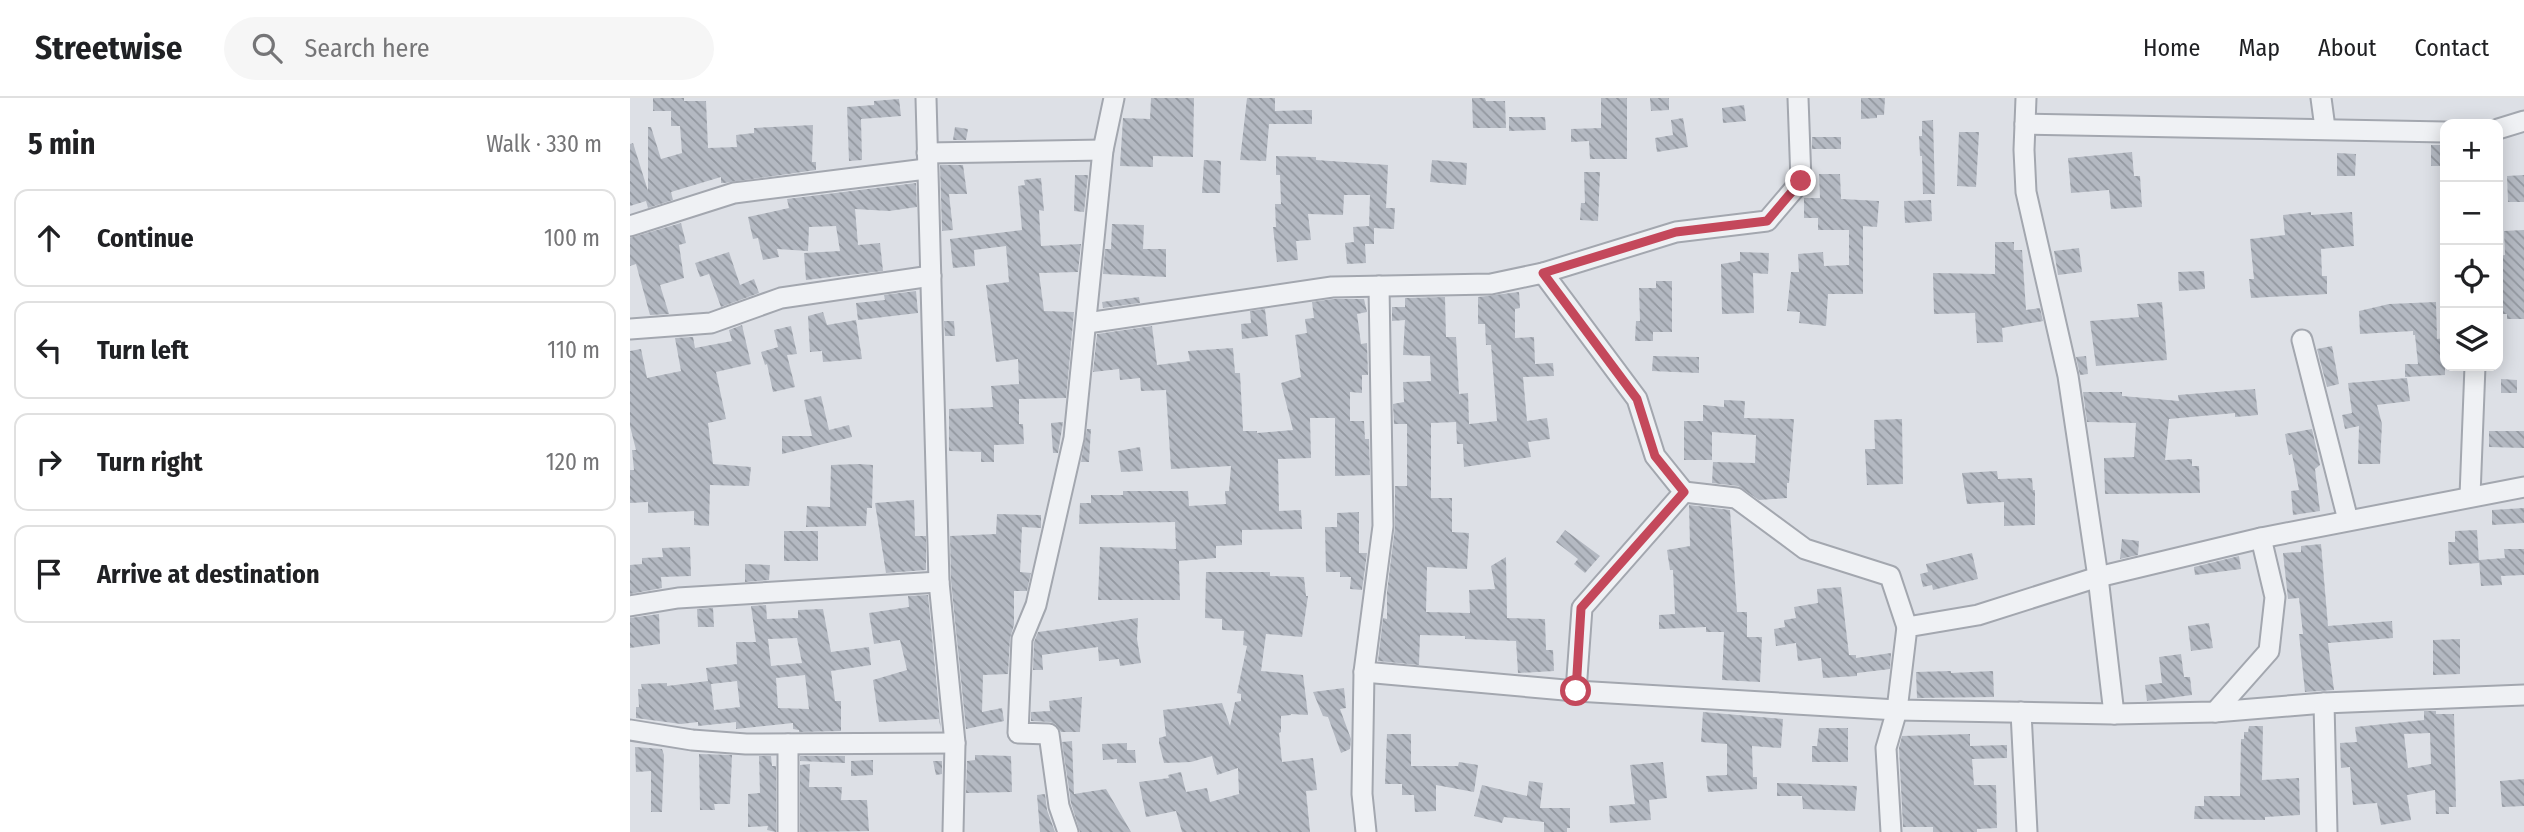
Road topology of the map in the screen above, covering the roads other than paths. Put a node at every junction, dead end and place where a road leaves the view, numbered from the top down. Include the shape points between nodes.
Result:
1 (926, 98) edge
2 (1114, 98) edge
3 (1798, 98) edge
4 (2026, 98) edge
5 (2321, 98) edge
6 (2524, 121) edge
7 (2025, 124) junction
8 (2503, 127) edge
9 (2325, 128) junction
10 (2440, 132) edge
11 (1103, 150) junction
12 (927, 161) junction
13 (630, 226) edge
14 (1543, 273) junction
15 (931, 276) junction
16 (1378, 286) junction
17 (1087, 323) junction
18 (630, 330) edge
19 (2302, 340) dead end
20 (2475, 371) edge
21 (2524, 487) edge
22 (1684, 492) junction
23 (2470, 496) junction
24 (2348, 520) junction
25 (2261, 538) junction
26 (2098, 577) junction
27 (939, 582) junction
28 (630, 607) edge
29 (1908, 627) junction
30 (1364, 672) junction
31 (1576, 691) junction
32 (2524, 695) edge
33 (2324, 703) junction
34 (1897, 710) junction
35 (2021, 712) junction
36 (2215, 712) junction
37 (2114, 714) junction
38 (630, 730) edge
39 (955, 743) junction
40 (788, 744) junction
41 (788, 832) edge
42 (953, 832) edge
43 (1068, 832) edge
44 (1366, 832) edge
45 (1891, 832) edge
46 (2027, 832) edge
47 (2327, 832) edge

1 - 12 street
2 - 11 street
3 - 14 street via 1801,181 1767,221 1676,232
4 - 7 street
5 - 9 street
6 - 8 street
7 - 9 street
7 - 26 street via 2026,192 2068,376
9 - 10 street
11 - 12 street
11 - 17 street
12 - 13 street via 734,193
12 - 15 street
14 - 16 street via 1491,284
14 - 22 street via 1637,399 1655,456
15 - 18 street via 781,298 711,323
15 - 27 street
16 - 17 street via 1332,287
16 - 30 street via 1383,526
17 - 43 street via 1074,438 1021,652 1018,733 1049,734 1059,806
19 - 24 street
20 - 23 street
21 - 23 street
22 - 29 street via 1737,498 1805,549 1890,576
22 - 31 street via 1581,608
23 - 24 street
24 - 25 street
25 - 26 street
25 - 36 street via 2275,597 2269,651
26 - 29 street via 1978,615
26 - 37 street
27 - 28 street via 678,598
27 - 39 street
29 - 34 street
30 - 31 street
30 - 44 street via 1362,794
31 - 34 street
32 - 33 street
33 - 36 street
33 - 47 street
34 - 35 street
34 - 45 street via 1886,748
35 - 37 street
35 - 46 street
36 - 37 street
38 - 40 street via 692,740
39 - 40 street
39 - 42 street
40 - 41 street

